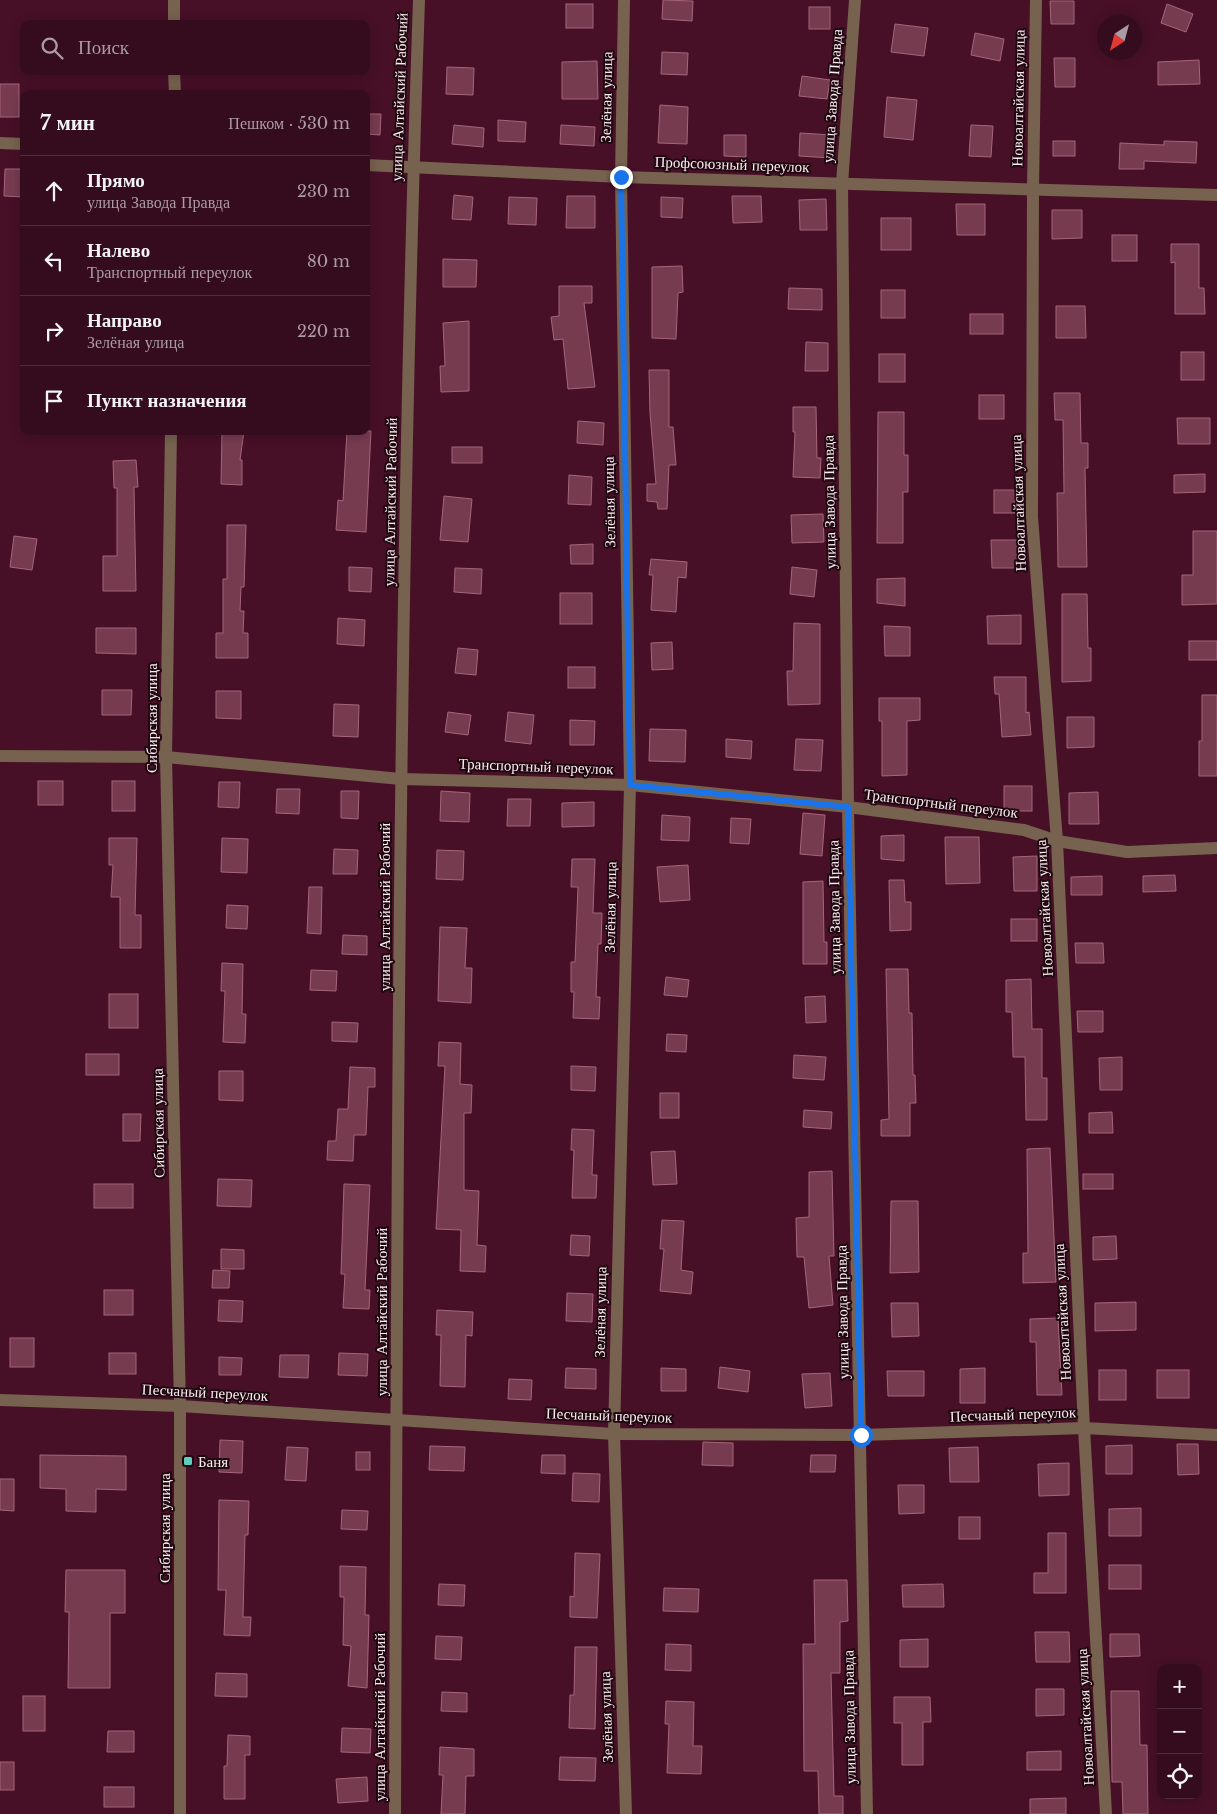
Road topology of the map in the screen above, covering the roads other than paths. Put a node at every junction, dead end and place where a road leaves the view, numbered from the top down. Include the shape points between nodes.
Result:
1 (174, 0) edge
2 (419, 0) edge
3 (624, 0) edge
4 (855, 0) edge
5 (1036, 0) edge
6 (174, 20) edge
7 (174, 75) edge
8 (174, 90) edge
9 (0, 143) edge
10 (20, 144) edge
11 (370, 165) edge
12 (413, 168) junction
13 (621, 177) junction
14 (842, 184) junction
15 (1032, 189) junction
16 (1217, 195) edge
17 (171, 435) edge
18 (0, 756) edge
19 (166, 757) junction
20 (401, 779) junction
21 (630, 785) junction
22 (848, 807) junction
23 (1057, 842) junction
24 (1217, 848) edge
25 (0, 1400) edge
26 (180, 1406) junction
27 (397, 1420) junction
28 (1084, 1428) junction
29 (614, 1434) junction
30 (861, 1435) junction
31 (1217, 1435) edge
32 (180, 1814) edge
33 (395, 1814) edge
34 (626, 1814) edge
35 (867, 1814) edge
36 (1106, 1814) edge

1 - 6 street
2 - 12 street, улица Алтайский Рабочий
3 - 13 street, Зелёная улица
4 - 14 street, улица Завода Правда
5 - 15 street, Новоалтайская улица
7 - 8 street
9 - 10 street
11 - 12 street, Профсоюзный переулок
12 - 13 street, Профсоюзный переулок
12 - 20 street, улица Алтайский Рабочий
13 - 14 street, Профсоюзный переулок
13 - 21 street, Зелёная улица
14 - 15 street, Профсоюзный переулок
14 - 22 street, улица Завода Правда
15 - 16 street, Профсоюзный переулок
15 - 23 street, Новоалтайская улица via 1032,517
17 - 19 street, Сибирская улица
18 - 19 street, Транспортный переулок
19 - 20 street, Транспортный переулок
19 - 26 street, Сибирская улица
20 - 21 street, Транспортный переулок
20 - 27 street, улица Алтайский Рабочий
21 - 22 street, Транспортный переулок
21 - 29 street, Зелёная улица
22 - 23 street, Транспортный переулок via 1024,830
22 - 30 street, улица Завода Правда
23 - 24 street, Транспортный переулок via 1127,852
23 - 28 street, Новоалтайская улица
25 - 26 street, Песчаный переулок
26 - 27 street, Песчаный переулок
26 - 32 street, Сибирская улица
27 - 29 street, Песчаный переулок
27 - 33 street, улица Алтайский Рабочий
28 - 30 street, Песчаный переулок
28 - 31 street, Песчаный переулок
28 - 36 street, Новоалтайская улица
29 - 30 street, Песчаный переулок
29 - 34 street, Зелёная улица
30 - 35 street, улица Завода Правда

